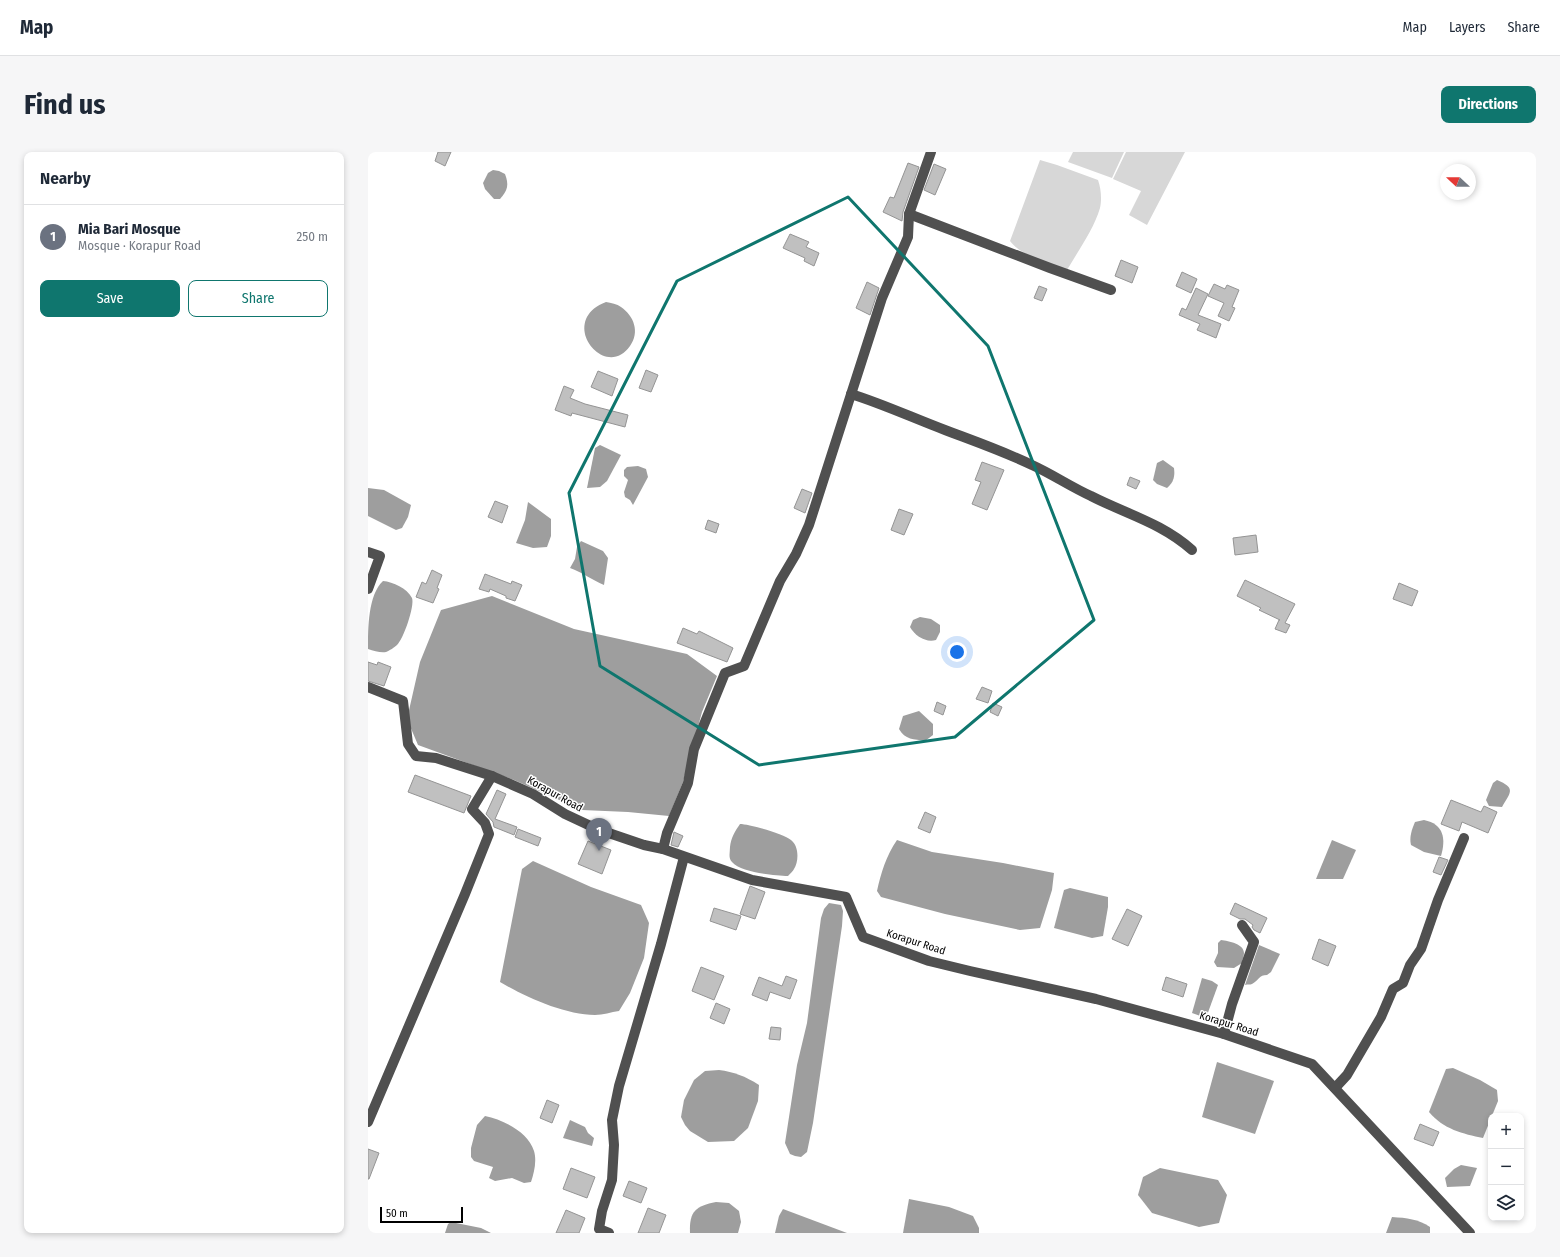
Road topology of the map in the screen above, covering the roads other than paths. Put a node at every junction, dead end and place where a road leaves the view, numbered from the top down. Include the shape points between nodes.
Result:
1 (931, 152) edge
2 (909, 214) junction
3 (1111, 290) dead end
4 (851, 394) junction
5 (1192, 550) dead end
6 (368, 552) edge
7 (368, 589) edge
8 (368, 687) edge
9 (492, 776) junction
10 (1464, 838) dead end
11 (663, 849) junction
12 (684, 857) junction
13 (1242, 925) dead end
14 (1224, 1034) junction
15 (1335, 1088) junction
16 (368, 1122) edge
17 (609, 1233) edge
18 (1470, 1233) edge

1 - 2 street
2 - 3 street
2 - 4 street via 908,237 882,298
4 - 5 street via 883,404 1033,465 1092,497 1158,526
4 - 11 street via 809,525 780,581 744,666 724,674 694,749 688,783
6 - 7 street via 380,556
8 - 9 street, Korapur Road via 403,701 408,744 416,756 436,758
9 - 11 street, Korapur Road via 533,794 565,814 597,829
9 - 16 street via 472,809 485,823 489,834
10 - 15 street via 1421,949 1410,965 1403,983 1394,989 1381,1017 1347,1075
11 - 12 street, Korapur Road
12 - 14 street, Korapur Road via 752,880 846,897 863,937 929,961 1096,999
12 - 17 street via 612,1120 612,1180 599,1229
13 - 14 street via 1254,942
14 - 15 street, Korapur Road via 1312,1064
15 - 18 street, Korapur Road

